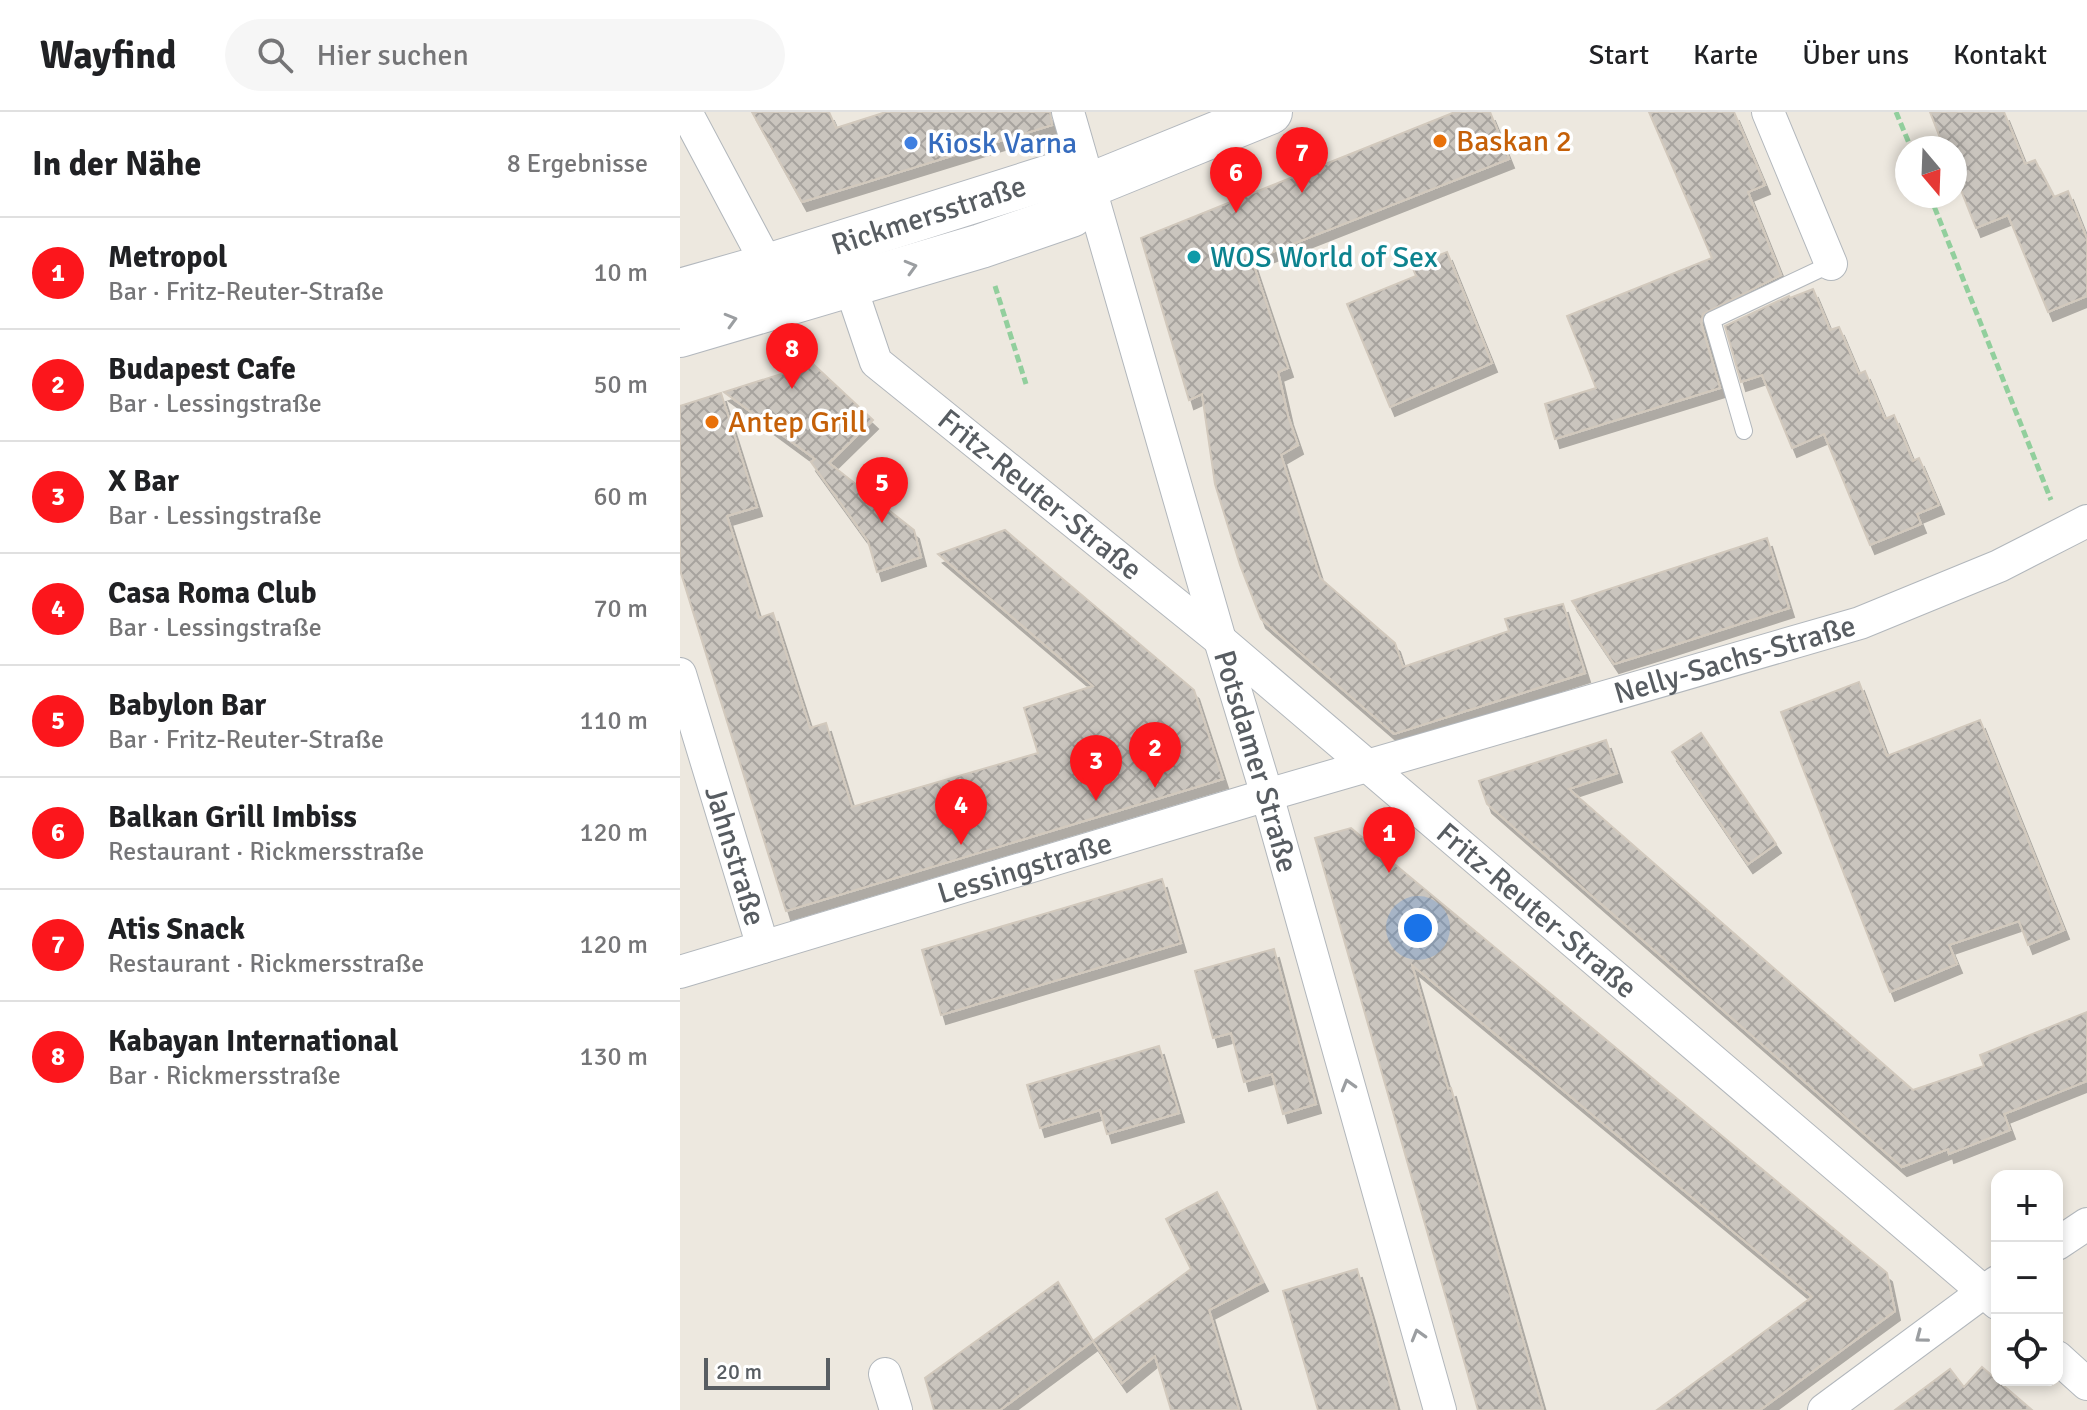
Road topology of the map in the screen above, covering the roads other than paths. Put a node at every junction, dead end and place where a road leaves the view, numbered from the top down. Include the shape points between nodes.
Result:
1 (686, 112) edge
2 (1068, 112) edge
3 (1270, 112) edge
4 (1768, 112) edge
5 (1088, 186) junction
6 (1831, 264) joint
7 (850, 285) junction
8 (775, 286) junction
9 (680, 291) edge
10 (680, 335) edge
11 (1744, 431) dead end
12 (2076, 527) edge
13 (1220, 640) junction
14 (680, 674) edge
15 (1369, 767) junction
16 (1267, 795) junction
17 (763, 947) junction
18 (680, 972) edge
19 (2087, 1224) edge
20 (2060, 1242) edge
21 (1991, 1290) edge
22 (1991, 1293) edge
23 (2063, 1362) edge
24 (885, 1374) dead end
25 (2087, 1384) edge
26 (896, 1410) edge
27 (1440, 1410) edge
28 (1824, 1410) edge

1 - 8 street
2 - 5 street, Potsdamer Straße
3 - 5 main road
4 - 6 street
7 -> 5 main road, Rickmersstraße via 1071,215
5 - 8 main road, Rickmersstraße via 1056,175
5 - 13 street, Potsdamer Straße
6 - 11 lane via 1712,320
7 - 8 main road, Rickmersstraße
7 - 13 street, Fritz-Reuter-Straße via 876,362
8 - 9 main road, Rickmersstraße
10 -> 8 main road, Rickmersstraße
12 - 15 street, Nelly-Sachs-Straße via 1999,566 1860,623
13 - 15 street, Fritz-Reuter-Straße
13 - 16 street, Potsdamer Straße
14 - 17 street, Jahnstraße
15 - 16 street, Lessingstraße
15 - 21 street, Fritz-Reuter-Straße
16 - 17 street, Lessingstraße
27 -> 16 street, Potsdamer Straße
17 - 18 street, Lessingstraße
19 - 20 street
22 -> 28 street
23 - 25 street
24 - 26 street

